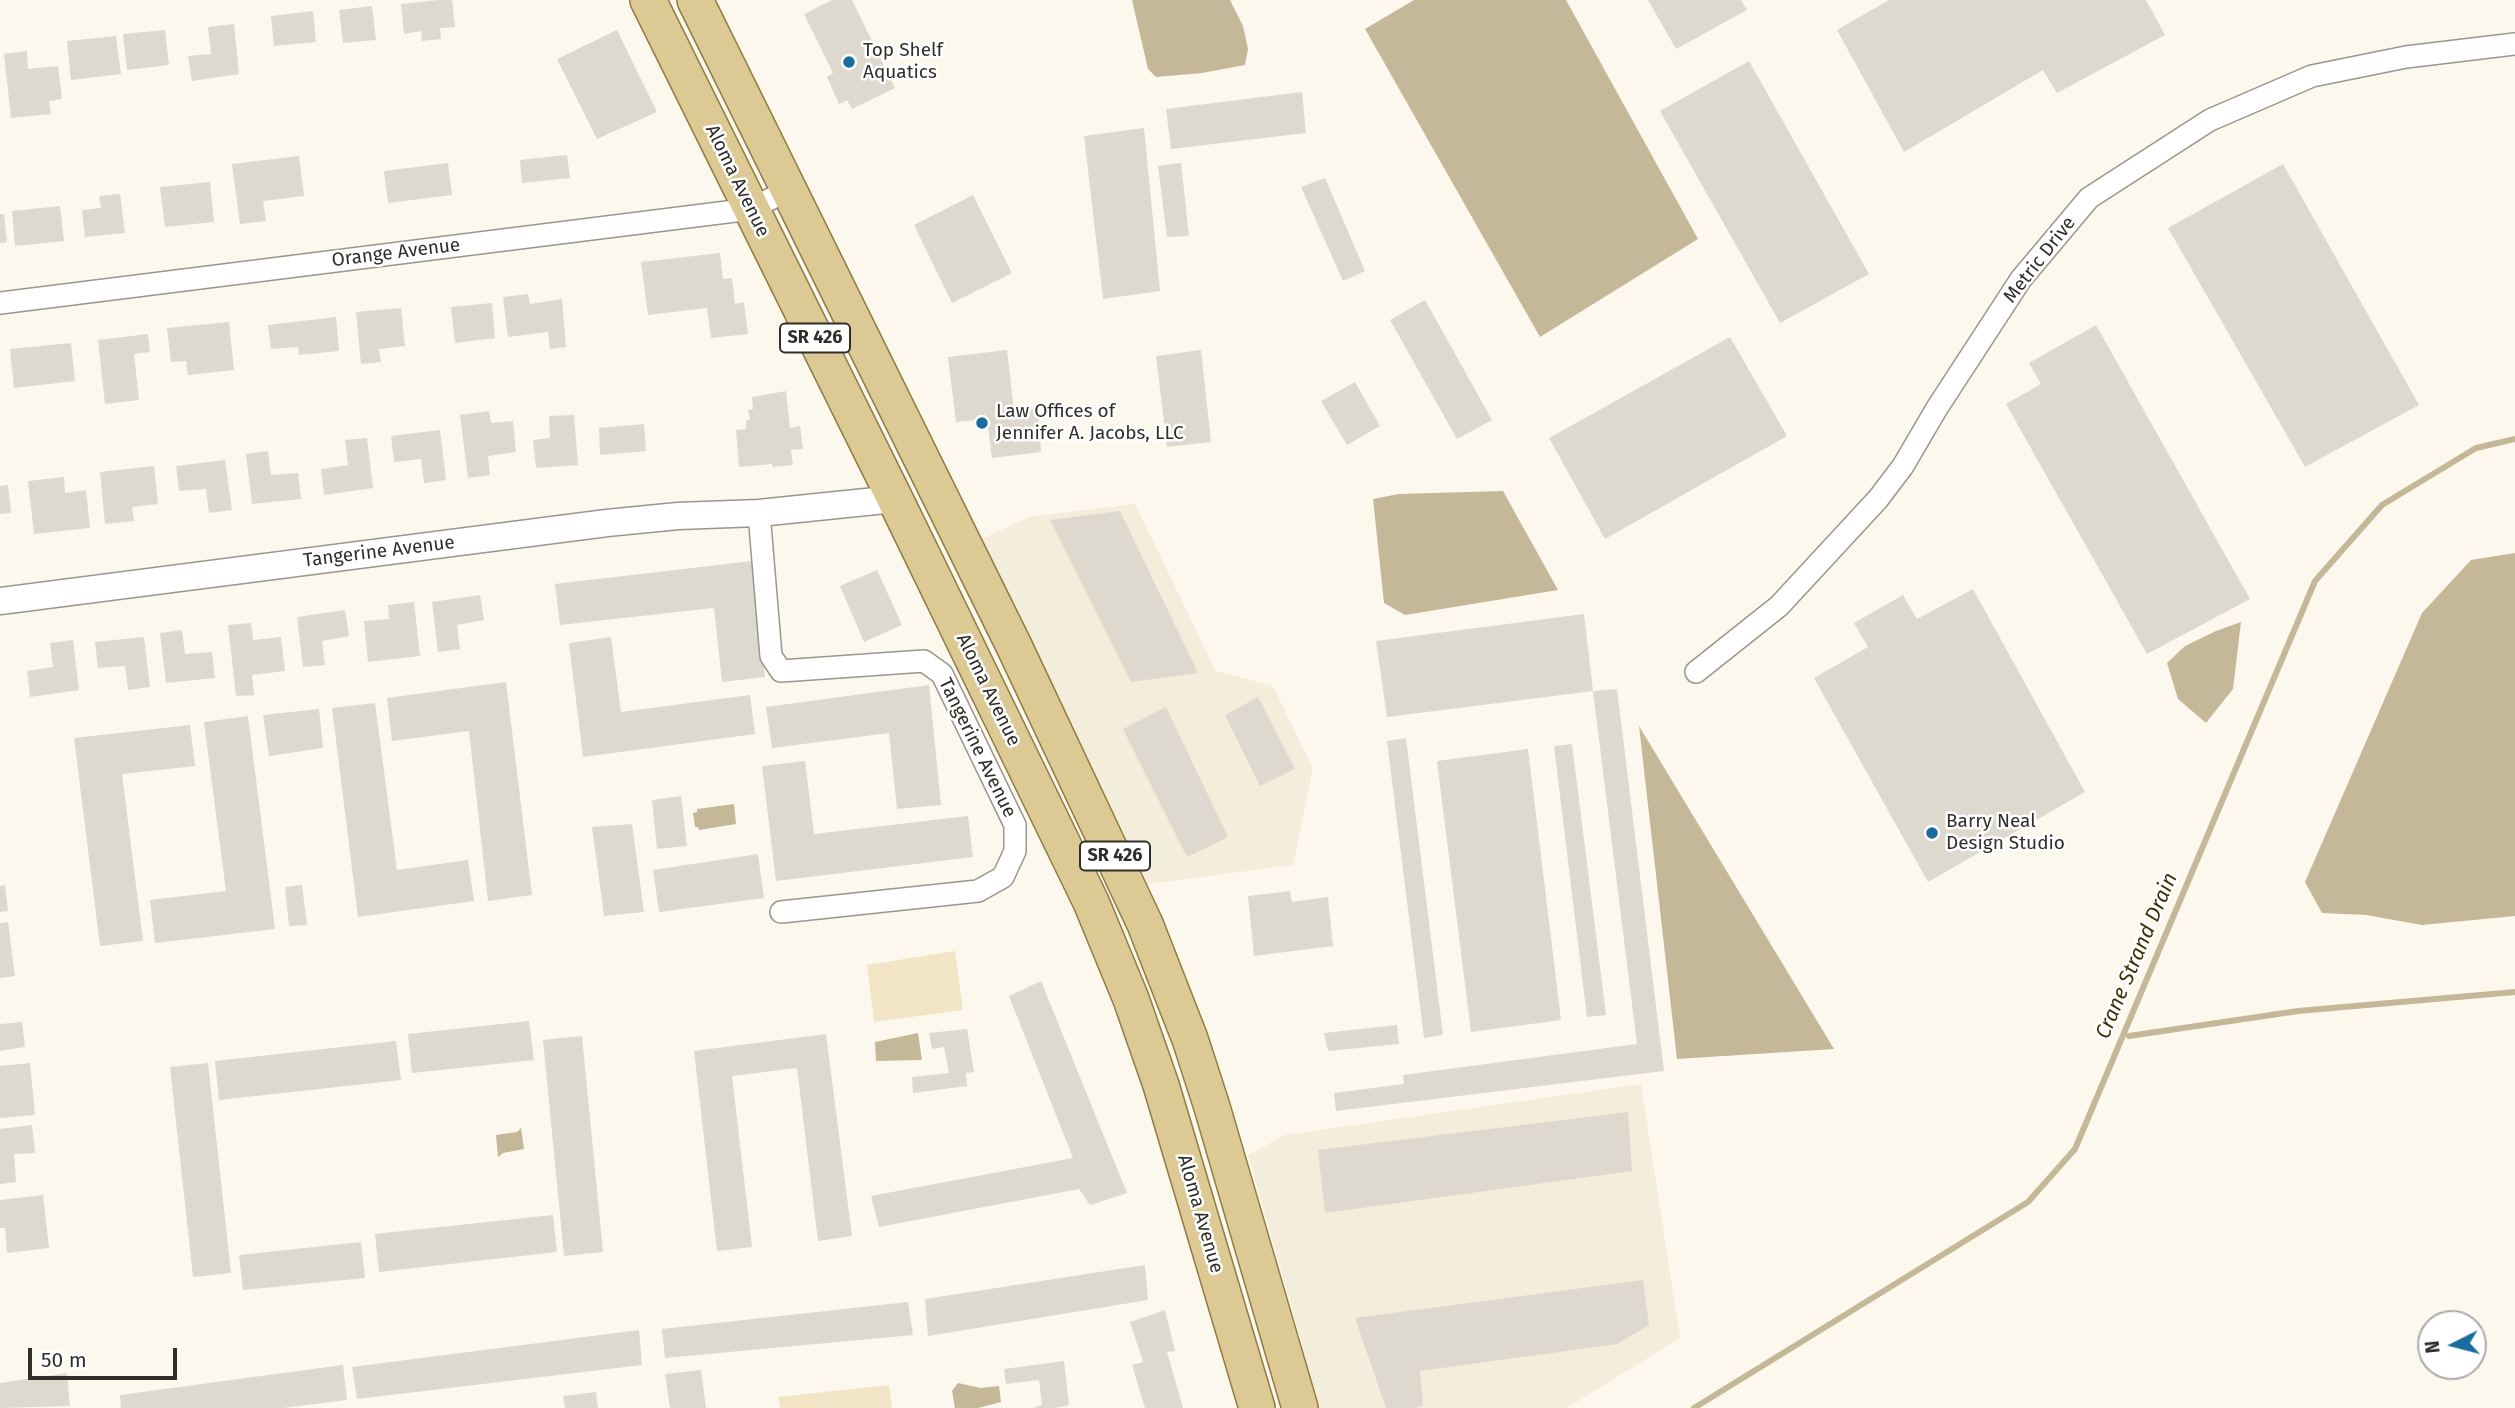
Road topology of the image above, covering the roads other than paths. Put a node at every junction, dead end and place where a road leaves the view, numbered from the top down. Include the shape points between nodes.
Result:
1 (648, 0) edge
2 (695, 0) edge
3 (2515, 44) edge
4 (788, 190) junction
5 (751, 209) junction
6 (0, 303) edge
7 (895, 499) junction
8 (759, 513) junction
9 (0, 601) edge
10 (1014, 646) junction
11 (1696, 672) dead end
12 (1006, 728) junction
13 (1072, 768) junction
14 (781, 912) dead end
15 (1257, 1408) edge
16 (1300, 1408) edge

1 - 5 main road, Aloma Avenue / SR 426
2 - 4 main road, SR 426
3 - 11 street, Metric Drive via 2406,57 2312,76 2210,120 2089,198 2021,279 1878,499 1779,606
4 - 5 street, Orange Avenue
4 - 10 main road, SR 426
5 - 6 street, Orange Avenue
5 - 7 main road, Aloma Avenue / SR 426
7 - 8 street, Tangerine Avenue
7 - 10 main road via 933,519 985,623 997,639
7 - 12 main road, Aloma Avenue / SR 426
8 - 9 street, Tangerine Avenue via 607,523
8 - 14 street, Tangerine Avenue via 771,656 781,671 924,661 942,674 1015,825 1015,851 1003,877 978,891
10 - 13 main road, SR 426
12 - 13 main road via 1037,752
12 - 15 main road, Aloma Avenue / SR 426 via 1091,902 1131,999 1161,1084
13 - 16 main road, SR 426 via 1135,900 1190,1039

